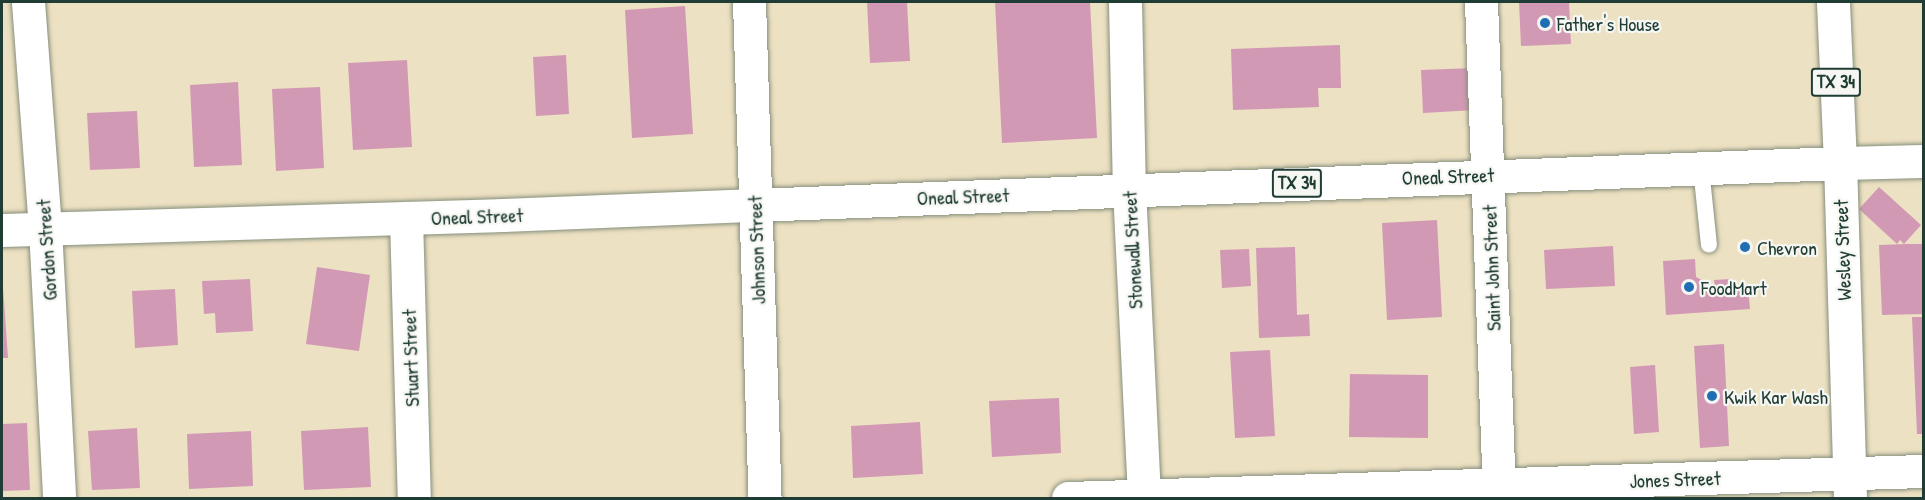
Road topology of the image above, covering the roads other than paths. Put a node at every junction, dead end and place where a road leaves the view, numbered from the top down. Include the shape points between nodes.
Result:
1 (28, 2) edge
2 (749, 2) edge
3 (1125, 2) edge
4 (1481, 2) edge
5 (1833, 2) edge
6 (1923, 161) edge
7 (1840, 163) junction
8 (1701, 168) junction
9 (1487, 175) junction
10 (1130, 189) junction
11 (755, 205) junction
12 (406, 218) junction
13 (45, 228) junction
14 (2, 230) edge
15 (1709, 245) dead end
16 (1923, 471) edge
17 (1850, 485) edge
18 (1498, 492) edge
19 (1143, 497) edge
20 (59, 498) edge
21 (414, 498) edge
22 (765, 498) edge
23 (1068, 498) edge

1 - 13 street, Gordon Street
2 - 11 street, Johnson Street
3 - 10 street, Stonewall Street
4 - 9 street, Saint John Street
5 - 7 street, Wesley Street / TX 34
6 - 7 street, Oneal Street
7 - 8 street, Oneal Street / TX 34
7 - 17 street, Wesley Street
8 - 9 street, Oneal Street / TX 34
8 - 15 lane
9 - 10 street, Oneal Street / TX 34
9 - 18 street, Saint John Street
10 - 11 street, Oneal Street / TX 34
10 - 19 street, Stonewall Street
11 - 12 street, Oneal Street
11 - 22 street, Johnson Street
12 - 13 street, Oneal Street
12 - 21 street, Stuart Street
13 - 14 street, Oneal Street
13 - 20 street, Gordon Street
16 - 17 street, Jones Street
17 - 18 street, Jones Street
18 - 19 street, Jones Street
19 - 23 street, Jones Street

